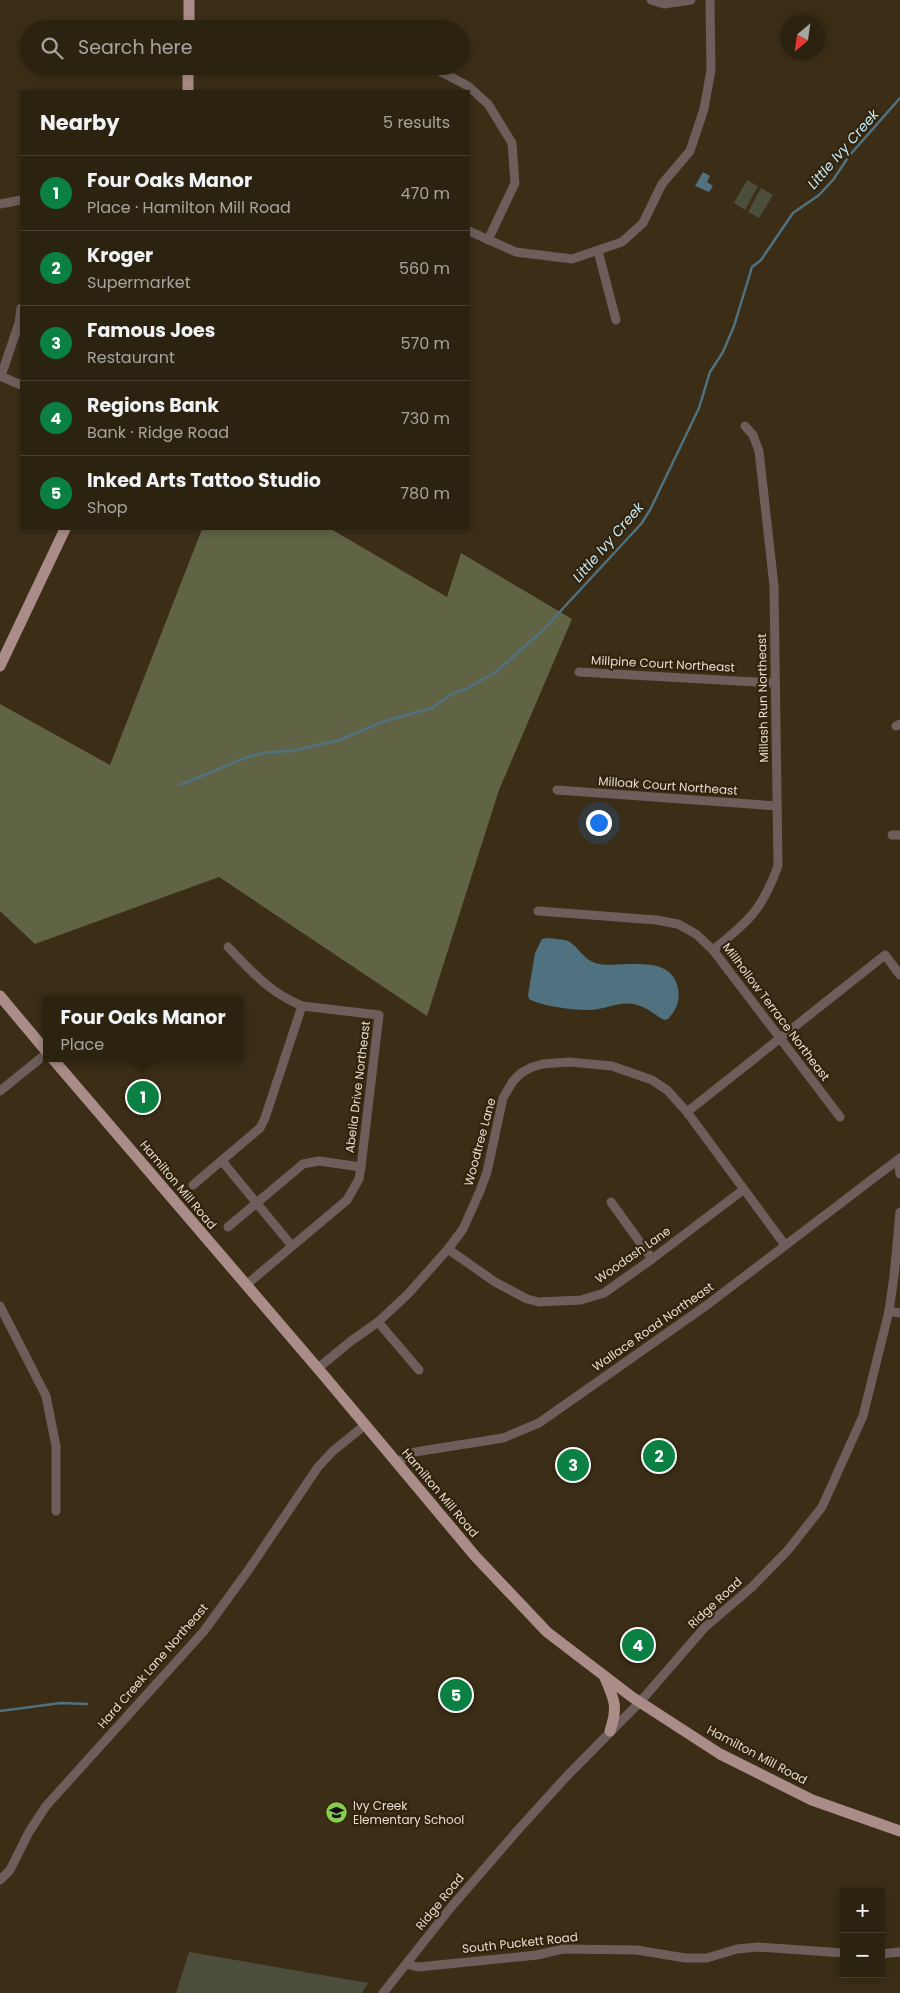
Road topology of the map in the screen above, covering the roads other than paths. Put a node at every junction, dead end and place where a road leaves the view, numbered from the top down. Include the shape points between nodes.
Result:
1 (189, 0) edge
2 (651, 0) edge
3 (691, 0) edge
4 (710, 0) edge
5 (189, 20) edge
6 (188, 75) edge
7 (447, 75) edge
8 (188, 90) edge
9 (20, 201) edge
10 (0, 204) edge
11 (470, 231) edge
12 (488, 240) junction
13 (598, 251) junction
14 (20, 316) edge
15 (616, 320) dead end
16 (0, 376) edge
17 (20, 385) edge
18 (745, 426) dead end
19 (65, 530) edge
20 (0, 666) edge
21 (579, 672) dead end
22 (775, 683) junction
23 (557, 790) dead end
24 (777, 806) junction
25 (538, 911) dead end
26 (228, 947) dead end
27 (713, 950) junction
28 (900, 975) edge
29 (0, 996) edge
30 (302, 1006) junction
31 (780, 1039) junction
32 (43, 1048) edge
33 (43, 1056) edge
34 (55, 1062) edge
35 (0, 1091) edge
36 (687, 1112) junction
37 (840, 1117) dead end
38 (899, 1159) edge
39 (222, 1161) junction
40 (361, 1167) junction
41 (900, 1174) edge
42 (193, 1184) dead end
43 (743, 1190) junction
44 (256, 1202) junction
45 (611, 1202) dead end
46 (900, 1212) edge
47 (228, 1227) dead end
48 (785, 1245) junction
49 (292, 1246) junction
50 (448, 1249) junction
51 (652, 1259) junction
52 (246, 1286) junction
53 (0, 1306) edge
54 (889, 1311) junction
55 (900, 1313) edge
56 (378, 1322) junction
57 (317, 1369) junction
58 (419, 1370) dead end
59 (365, 1424) junction
60 (397, 1462) junction
61 (56, 1511) dead end
62 (604, 1677) junction
63 (640, 1702) junction
64 (610, 1731) junction
65 (900, 1830) edge
66 (0, 1880) edge
67 (900, 1952) edge
68 (840, 1953) edge
69 (885, 1954) edge
70 (406, 1964) junction
71 (383, 1993) edge

1 - 5 main road
2 - 3 street via 664,4
4 - 13 street via 711,70 704,109 690,151 662,184 643,223 622,242
6 - 8 main road
7 - 12 street via 468,86 488,104 512,143 515,183
9 - 10 street
11 - 12 street
12 - 13 street via 516,252 572,259
13 - 15 street
14 - 16 street
16 - 17 street
18 - 22 street, Millash Run Northeast via 753,435 759,451 774,586
19 - 20 main road
21 - 22 street, Millpine Court Northeast
22 - 24 street, Millash Run Northeast
23 - 24 street, Milloak Court Northeast
24 - 27 street, Millash Run Northeast via 778,866 770,890 744,926
25 - 27 street, Millhollow Terrace Northeast via 678,924 696,934
26 - 30 street, Abelia Drive Northeast via 268,988
27 - 31 street, Millhollow Terrace Northeast
28 - 31 street via 885,956
29 - 32 main road
30 - 39 street via 260,1128
30 - 40 street, Abelia Drive Northeast via 379,1016
31 - 36 street
31 - 37 street, Millhollow Terrace Northeast
33 - 35 street
34 - 52 main road, Hamilton Mill Road
36 - 43 street, Woodtree Lane
36 - 50 street, Woodtree Lane via 667,1090 652,1080 612,1066 569,1062 543,1064 521,1073 503,1098 480,1191 463,1229
38 - 41 street
38 - 48 street, Wallace Road Northeast
39 - 42 street
39 - 44 street
40 - 44 street via 304,1164
40 - 49 street, Abelia Drive Northeast via 359,1179 347,1200
43 - 48 street, Woodtree Lane
43 - 51 street, Woodash Lane
44 - 47 street
44 - 49 street
45 - 51 street
46 - 54 street, Ridge Road
48 - 60 street, Wallace Road Northeast via 707,1305 539,1423 503,1438 414,1452
49 - 52 street, Abelia Drive Northeast
50 - 51 street, Woodash Lane via 514,1293 539,1302 581,1300 604,1293
50 - 56 street, Woodtree Lane
52 - 57 main road, Hamilton Mill Road
53 - 61 street via 46,1396 56,1446
54 - 55 street
54 - 63 street, Ridge Road via 862,1416 822,1507 788,1550 705,1627
56 - 57 street, Woodtree Lane
56 - 58 street
57 - 59 main road, Hamilton Mill Road
59 - 60 main road, Hamilton Mill Road
59 - 66 street, Hard Creek Lane Northeast via 318,1466 204,1631 46,1806 28,1832 10,1870
60 - 62 main road, Hamilton Mill Road via 475,1556 535,1621
62 - 63 main road, Hamilton Mill Road
62 - 64 main road via 616,1704
63 - 64 street, Ridge Road
63 - 65 main road, Hamilton Mill Road via 720,1754 763,1777 812,1800
64 - 70 street, Ridge Road via 506,1842
67 - 69 street
68 - 70 street, South Puckett Road via 758,1947 707,1958 685,1958 637,1950 563,1949 418,1967
70 - 71 street, Ridge Road

